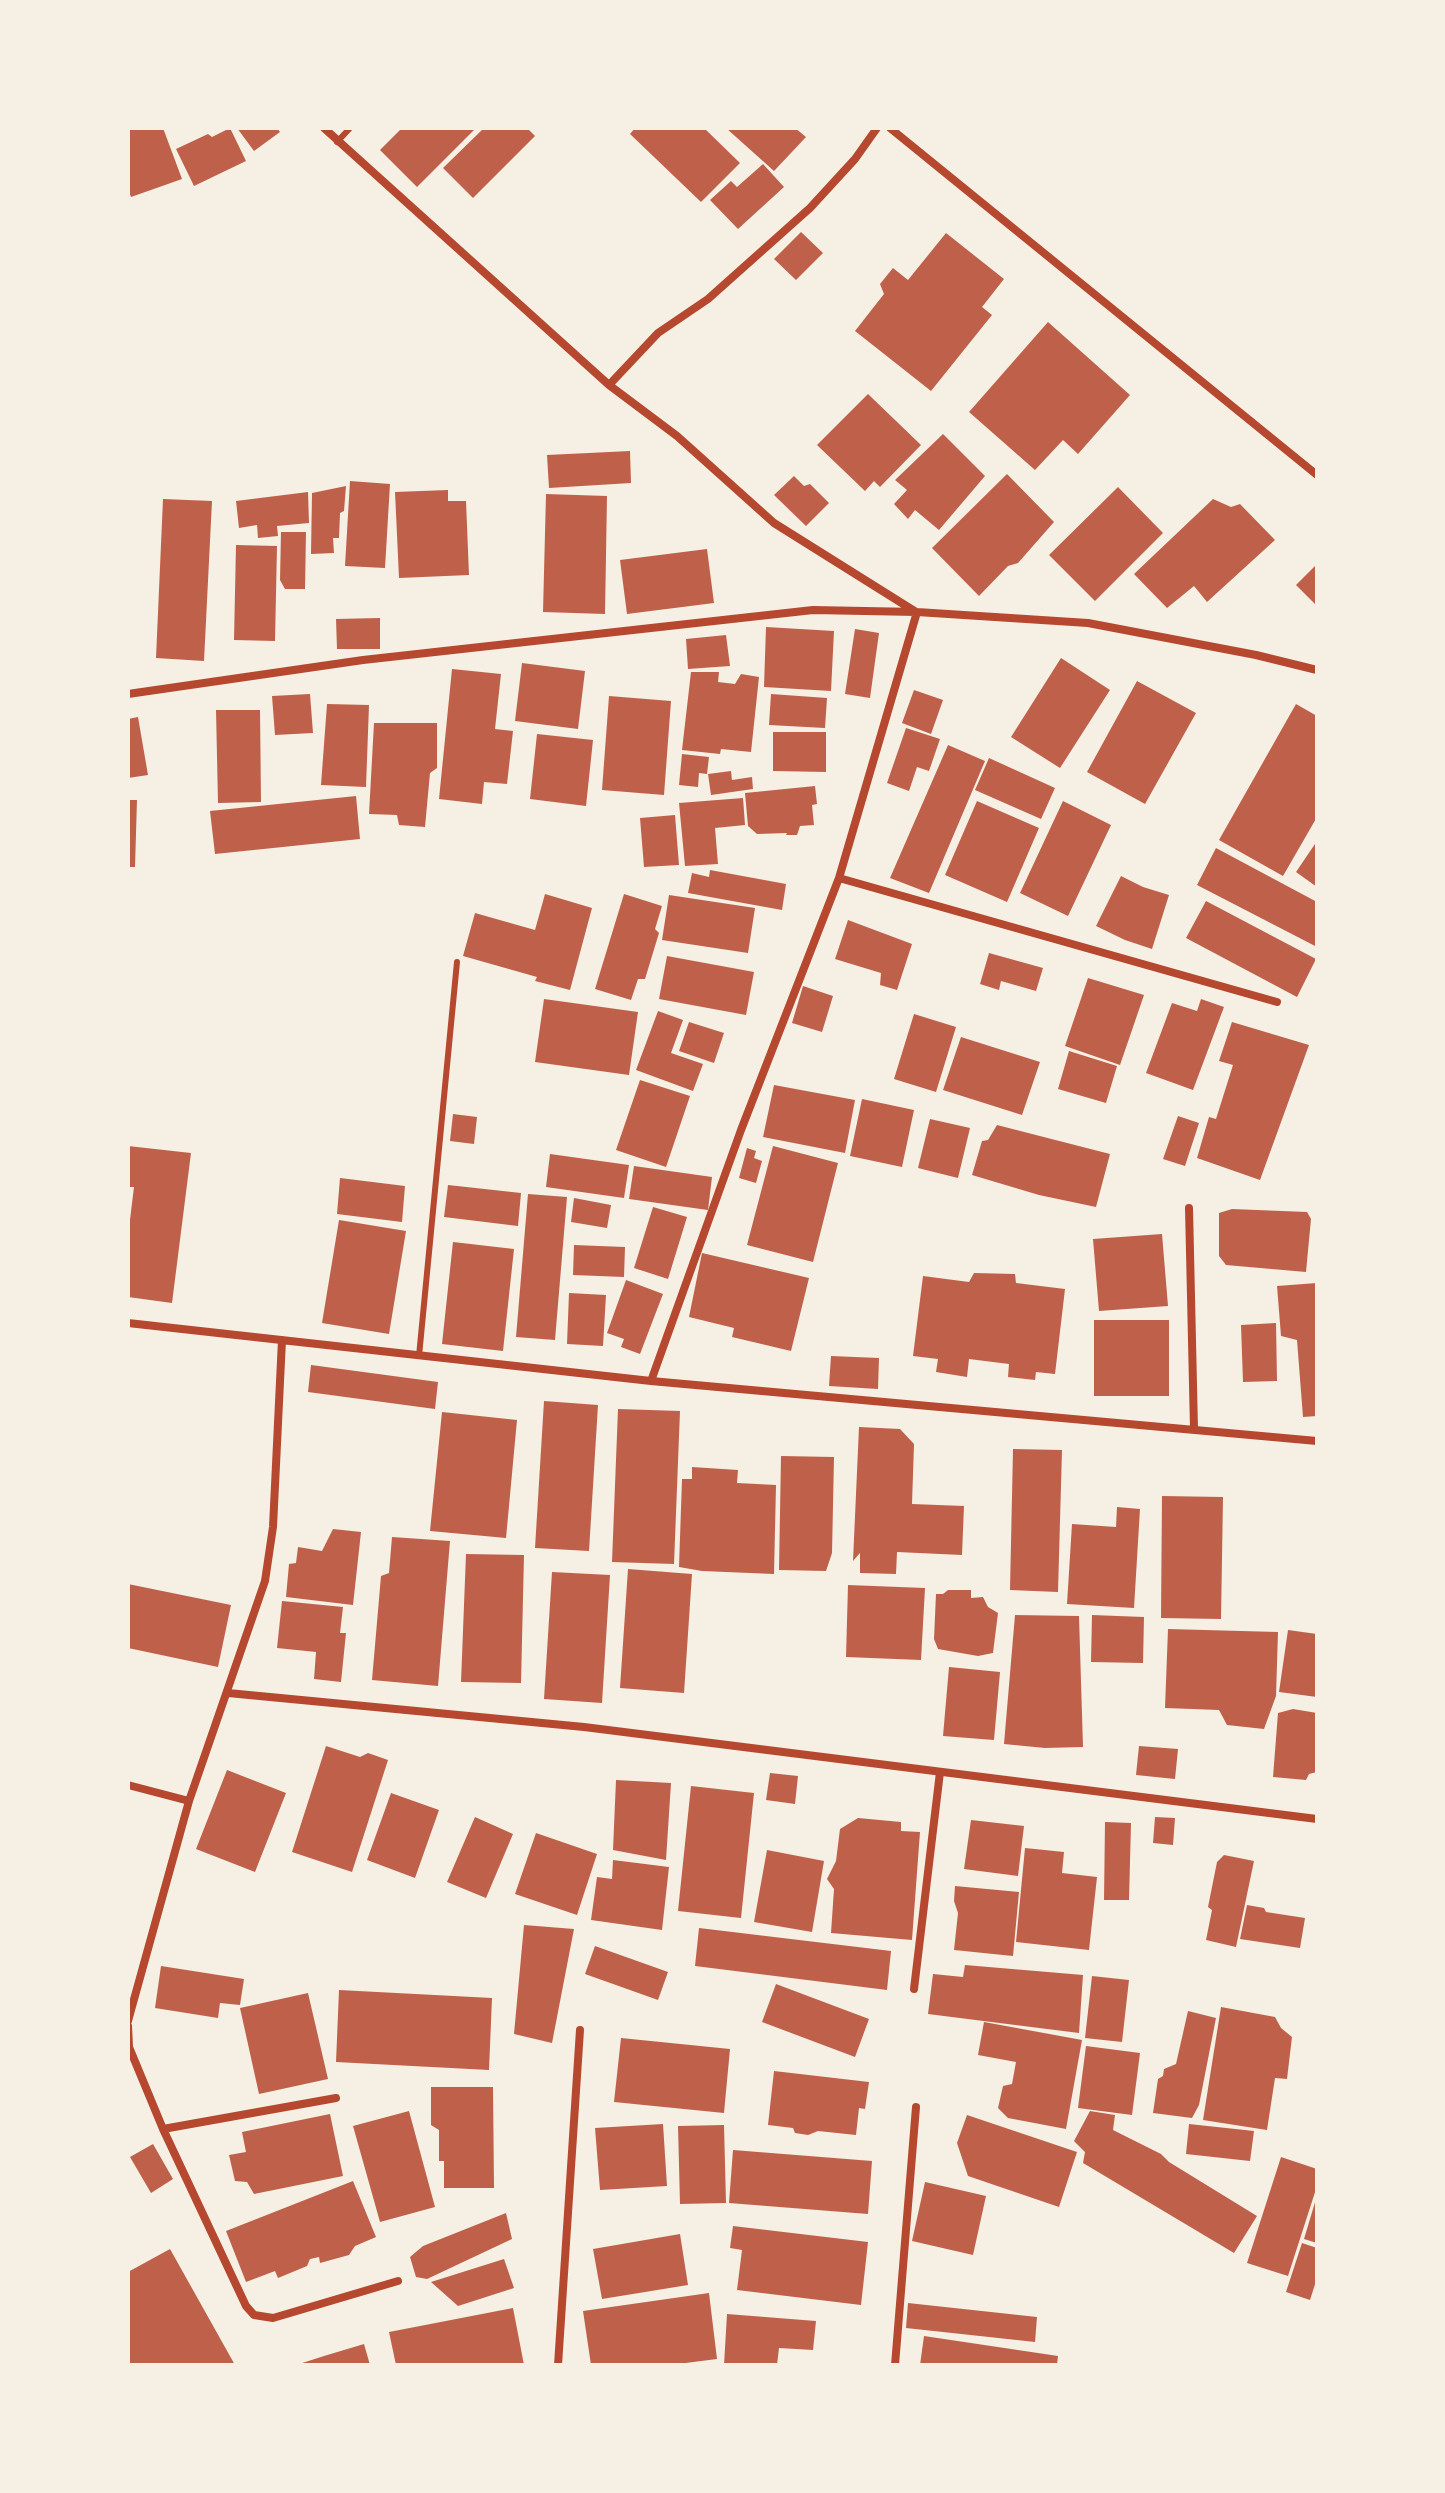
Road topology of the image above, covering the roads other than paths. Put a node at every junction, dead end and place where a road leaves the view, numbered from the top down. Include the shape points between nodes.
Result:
1 (324, 128) edge
2 (350, 128) edge
3 (877, 128) edge
4 (890, 128) edge
5 (337, 142) junction
6 (609, 385) junction
7 (1317, 475) edge
8 (917, 612) junction
9 (1317, 670) edge
10 (128, 694) edge
11 (839, 878) junction
12 (457, 962) dead end
13 (1277, 1002) dead end
14 (1189, 1208) dead end
15 (128, 1323) edge
16 (282, 1340) junction
17 (419, 1356) junction
18 (651, 1381) junction
19 (1194, 1429) junction
20 (1317, 1441) edge
21 (228, 1693) junction
22 (940, 1772) junction
23 (128, 1785) edge
24 (189, 1801) junction
25 (1317, 1819) edge
26 (914, 1989) dead end
27 (128, 2024) edge
28 (580, 2030) dead end
29 (336, 2098) dead end
30 (916, 2107) dead end
31 (163, 2129) junction
32 (398, 2281) dead end
33 (558, 2365) edge
34 (895, 2365) edge

1 - 5 street
2 - 5 lane
3 - 6 street via 810,208 719,290 658,333
4 - 7 street
5 - 6 street
6 - 8 street via 677,436 774,523
8 - 9 street via 1088,623
8 - 10 street via 797,611 363,660
8 - 11 street
11 - 13 street
11 - 18 street
12 - 17 lane
14 - 19 street
15 - 16 street
16 - 17 street
16 - 21 street via 273,1527 265,1581
17 - 18 street
18 - 19 street
19 - 20 street
21 - 22 street via 584,1727
21 - 24 street
22 - 25 street
22 - 26 street
23 - 24 street
24 - 27 street
27 - 31 street via 129,2047
28 - 33 street
29 - 31 street
30 - 34 street
31 - 32 street via 254,2315 273,2318

